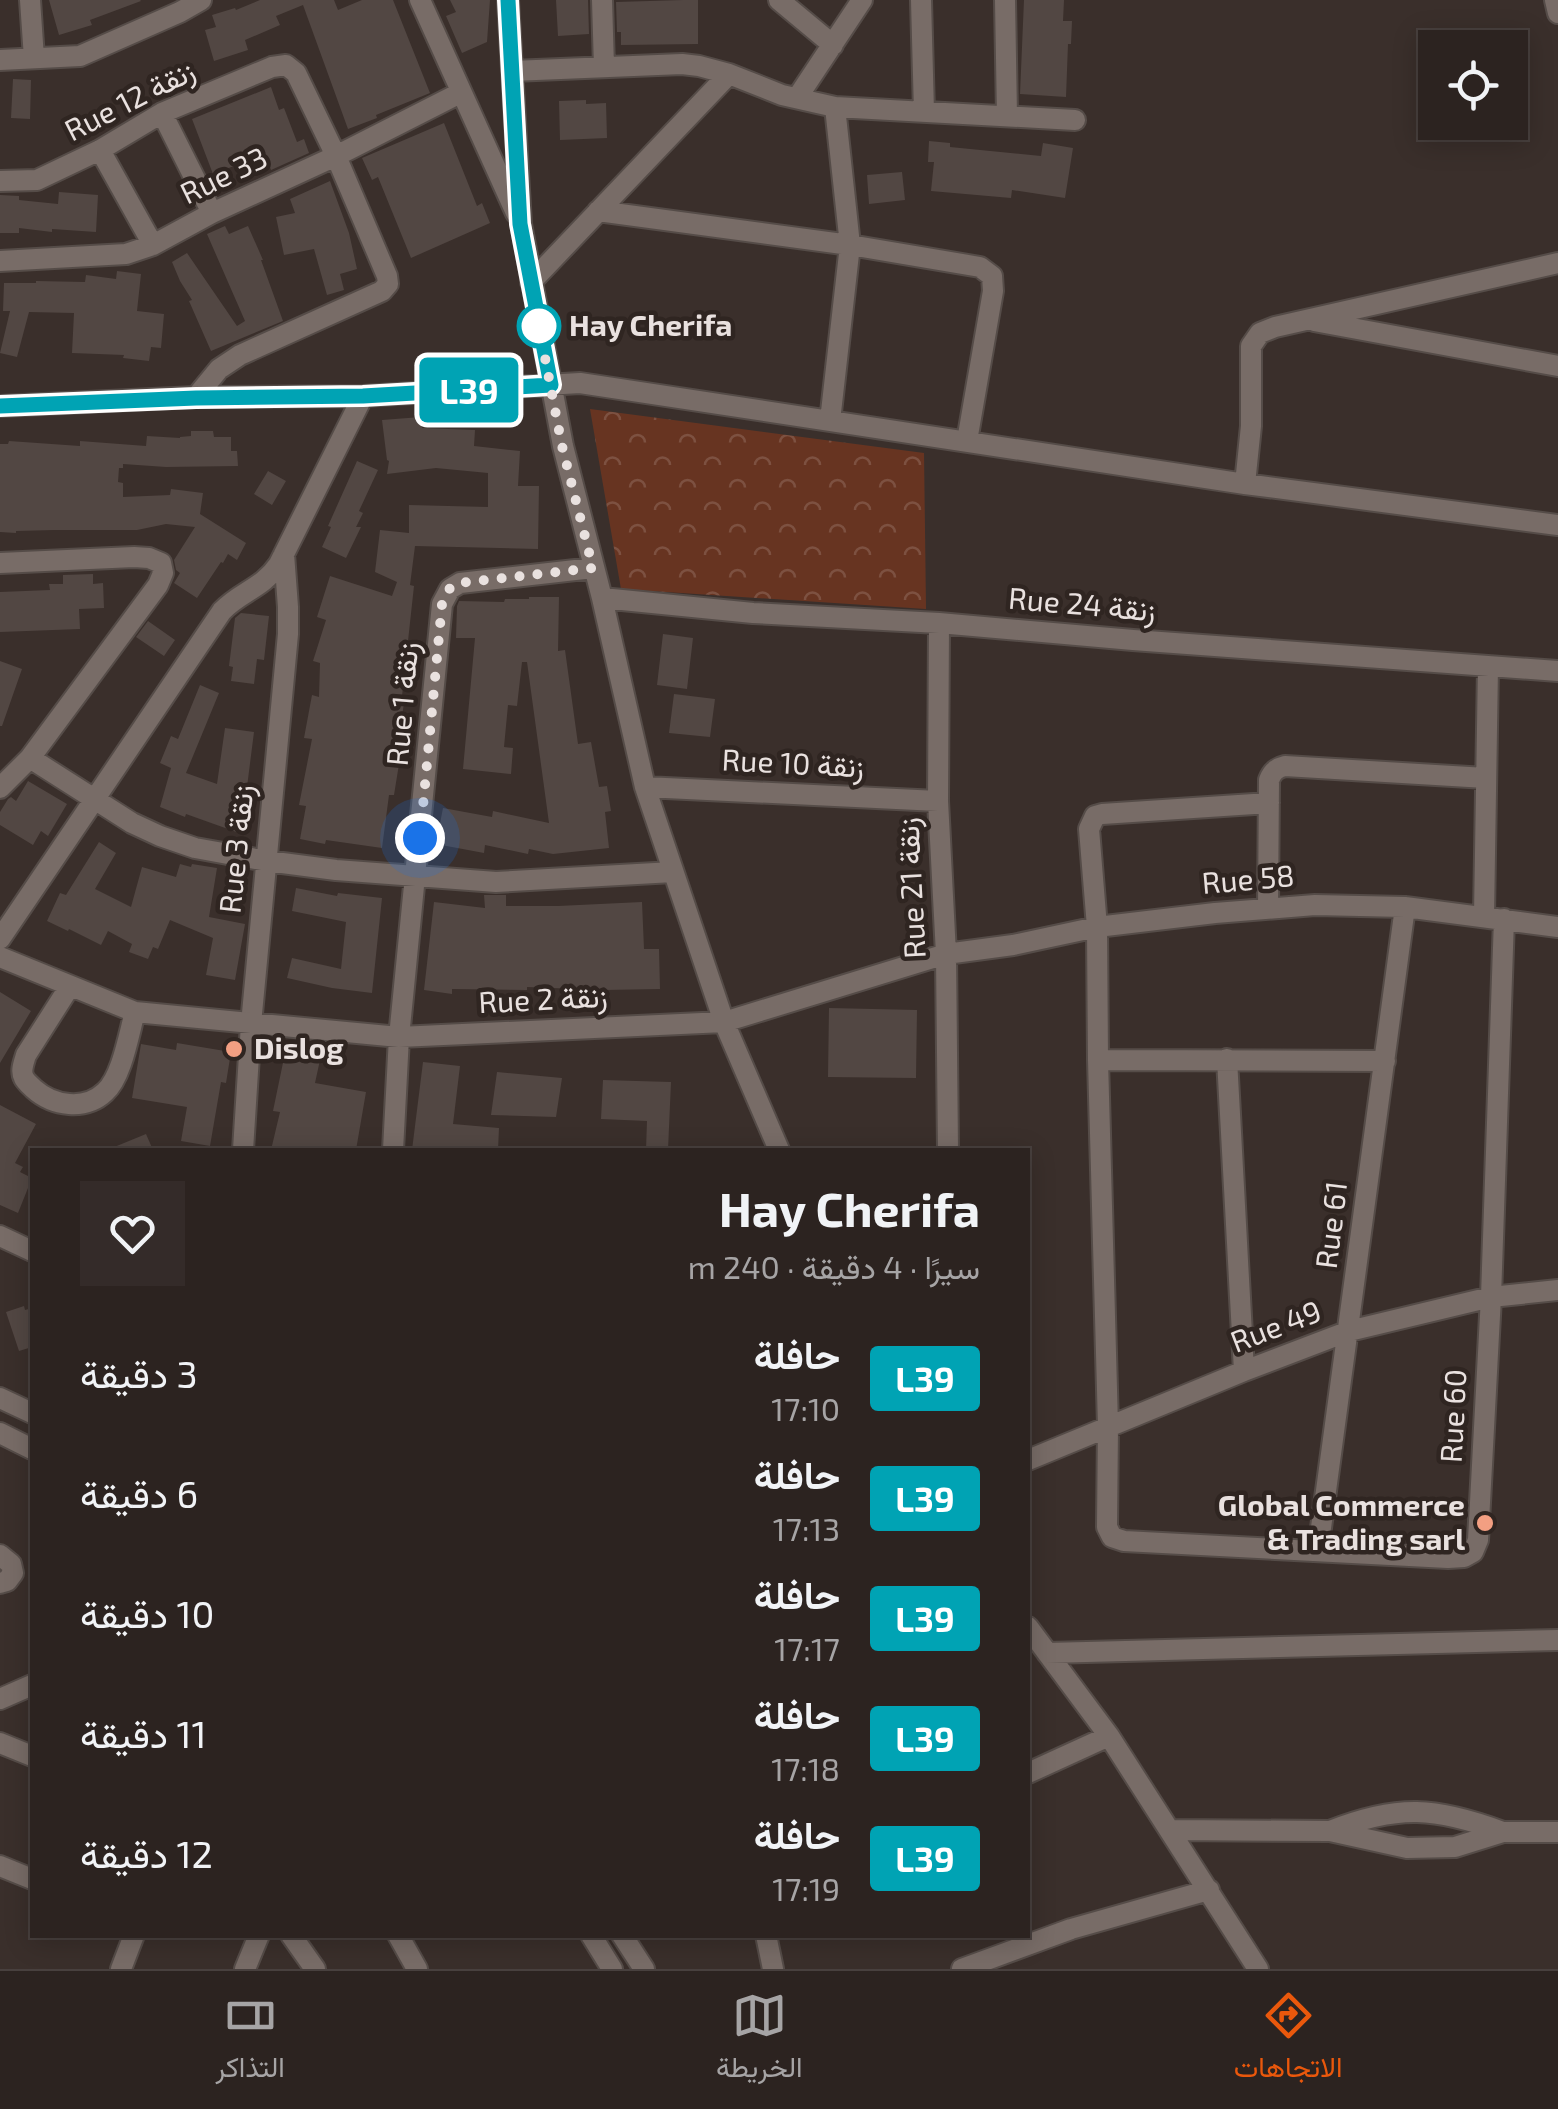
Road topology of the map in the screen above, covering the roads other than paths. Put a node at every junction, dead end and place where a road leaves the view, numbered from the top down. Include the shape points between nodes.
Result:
1 (30, 0) edge
2 (201, 0) edge
3 (420, 0) edge
4 (508, 0) edge
5 (602, 0) edge
6 (780, 0) edge
7 (862, 0) edge
8 (921, 0) edge
9 (1005, 0) edge
10 (1554, 0) edge
11 (1558, 13) edge
12 (833, 45) junction
13 (34, 58) junction
14 (0, 60) edge
15 (604, 67) junction
16 (512, 71) junction
17 (728, 74) junction
18 (460, 93) junction
19 (798, 98) junction
20 (835, 107) junction
21 (924, 112) junction
22 (162, 114) junction
23 (1006, 116) junction
24 (1075, 120) dead end
25 (100, 150) junction
26 (336, 156) junction
27 (0, 181) edge
28 (598, 211) junction
29 (212, 214) junction
30 (520, 224) junction
31 (153, 245) junction
32 (850, 245) junction
33 (0, 261) edge
34 (1558, 263) edge
35 (530, 282) junction
36 (1306, 320) junction
37 (1558, 366) edge
38 (551, 385) junction
39 (363, 396) junction
40 (196, 398) junction
41 (0, 406) edge
42 (830, 422) junction
43 (967, 442) junction
44 (1244, 484) junction
45 (1558, 525) edge
46 (284, 554) junction
47 (0, 563) edge
48 (593, 568) junction
49 (602, 598) junction
50 (940, 624) junction
51 (1488, 666) junction
52 (1558, 671) edge
53 (30, 758) junction
54 (1486, 778) junction
55 (645, 787) junction
56 (0, 788) edge
57 (94, 798) junction
58 (938, 800) junction
59 (1269, 803) junction
60 (266, 861) junction
61 (673, 872) junction
62 (416, 876) junction
63 (1405, 907) junction
64 (1268, 908) junction
65 (1494, 918) junction
66 (1097, 927) junction
67 (1558, 927) edge
68 (0, 939) edge
69 (946, 954) junction
70 (0, 956) edge
71 (70, 986) junction
72 (135, 1012) junction
73 (724, 1022) junction
74 (250, 1024) junction
75 (399, 1038) junction
76 (1227, 1059) junction
77 (1098, 1060) junction
78 (1385, 1061) junction
79 (243, 1148) edge
80 (393, 1148) edge
81 (778, 1148) edge
82 (948, 1148) edge
83 (0, 1236) edge
84 (30, 1250) edge
85 (1558, 1290) edge
86 (1491, 1298) junction
87 (1349, 1332) junction
88 (1244, 1371) junction
89 (0, 1398) edge
90 (30, 1412) edge
91 (1108, 1426) junction
92 (0, 1433) edge
93 (30, 1447) edge
94 (1030, 1459) edge
95 (1318, 1550) junction
96 (0, 1555) edge
97 (7, 1578) edge
98 (1030, 1630) edge
99 (1558, 1640) edge
100 (1047, 1653) junction
101 (30, 1686) edge
102 (0, 1699) edge
103 (1109, 1736) junction
104 (0, 1744) edge
105 (30, 1755) edge
106 (1030, 1772) edge
107 (1170, 1830) junction
108 (1330, 1831) junction
109 (1503, 1832) junction
110 (1558, 1832) edge
111 (0, 1866) edge
112 (30, 1877) edge
113 (1208, 1890) junction
114 (133, 1938) edge
115 (259, 1938) edge
116 (293, 1938) edge
117 (400, 1938) edge
118 (593, 1938) edge
119 (624, 1938) edge
120 (767, 1938) edge
121 (964, 1968) edge
122 (121, 1969) edge
123 (246, 1969) edge
124 (316, 1969) edge
125 (417, 1969) edge
126 (612, 1969) edge
127 (644, 1969) edge
128 (773, 1969) edge
129 (1258, 1969) edge

1 - 13 street
2 - 13 street via 80,56
3 - 18 street
4 - 16 street
5 - 15 street
6 - 12 street
7 - 12 street
8 - 21 street
9 - 23 street
10 - 11 street
12 - 19 street
13 - 14 street
15 - 16 street
15 - 17 street via 682,64
16 - 30 street
17 - 19 street
17 - 28 street
18 - 26 street, Rue 33
18 - 30 street
19 - 20 street
20 - 21 street
20 - 32 street
21 - 23 street
22 - 25 street, Rue 12 زنقة
22 - 26 street, Rue 12 زنقة via 286,65
22 - 29 street
23 - 24 street
25 - 27 street, Rue 12 زنقة via 37,180
25 - 31 street
26 - 29 street, Rue 33
26 - 40 street via 388,284 230,362
28 - 32 street
28 - 35 street
29 - 31 street, Rue 33
30 - 35 street
31 - 33 street, Rue 33 via 126,254
32 - 42 street
32 - 43 street via 980,268 992,276
34 - 36 street
35 - 38 street
36 - 37 street
36 - 44 street via 1254,338
38 - 39 street
38 - 42 street via 580,383
38 - 48 street
39 - 40 street
39 - 46 street
40 - 41 street
42 - 43 street
43 - 44 street
44 - 45 street
46 - 57 street via 265,581 222,611
46 - 60 street, Rue 3 زنقة via 288,634
47 - 53 street via 134,557 161,563 163,573
48 - 49 street
48 - 62 street, Rue 1 زنقة via 450,588 442,604
49 - 50 street, Rue 24 زنقة
49 - 55 street
50 - 51 street, Rue 24 زنقة
50 - 58 street, Rue 21 زنقة
51 - 52 street, Rue 24 زنقة
51 - 54 street, Rue 60
53 - 56 street
53 - 57 street
54 - 59 street via 1285,766 1271,775
54 - 65 street, Rue 60
55 - 58 street, Rue 10 زنقة
55 - 61 street
57 - 60 street via 160,836
57 - 68 street
58 - 69 street, Rue 21 زنقة
59 - 64 street
59 - 66 street via 1095,816 1088,829
60 - 62 street
60 - 74 street, Rue 3 زنقة
61 - 62 street via 496,882
61 - 73 street
62 - 75 street, Rue 1 زنقة
63 - 64 street, Rue 58
63 - 65 street, Rue 58
63 - 78 street, Rue 61
64 - 66 street, Rue 58
65 - 67 street, Rue 58
65 - 86 street, Rue 60
66 - 69 street, Rue 58
66 - 77 street
69 - 73 street, Rue 2 زنقة
69 - 82 street, Rue 21 زنقة
70 - 71 street, Rue 2 زنقة
71 - 72 street, Rue 2 زنقة
71 - 72 street via 22,1068 24,1080 57,1104 104,1094
72 - 74 street, Rue 2 زنقة
73 - 75 street, Rue 2 زنقة
73 - 81 street
74 - 75 street, Rue 2 زنقة
74 - 79 street, Rue 3 زنقة
75 - 80 street, Rue 1 زنقة
76 - 77 street
76 - 78 street
76 - 88 street
77 - 91 street
78 - 87 street, Rue 61
83 - 84 street
85 - 86 street, Rue 49
86 - 87 street, Rue 49
86 - 95 street, Rue 60 via 1473,1552 1448,1558
87 - 88 street, Rue 49
87 - 95 street, Rue 61
88 - 91 street, Rue 49
89 - 90 street
91 - 94 street, Rue 49
91 - 95 street, Rue 60 via 1112,1537
92 - 93 street
96 - 97 street via 11,1564
98 - 100 street
99 - 100 street
100 - 103 street
101 - 102 street
103 - 106 street
103 - 107 street
104 - 105 street
107 - 108 street
107 - 113 street
108 - 109 street via 1407,1848 1455,1847
108 - 109 street via 1388,1812 1425,1811
109 - 110 street
111 - 112 street
113 - 121 street
113 - 129 street
114 - 122 street
115 - 123 street
116 - 124 street
117 - 125 street
118 - 126 street
119 - 127 street
120 - 128 street

